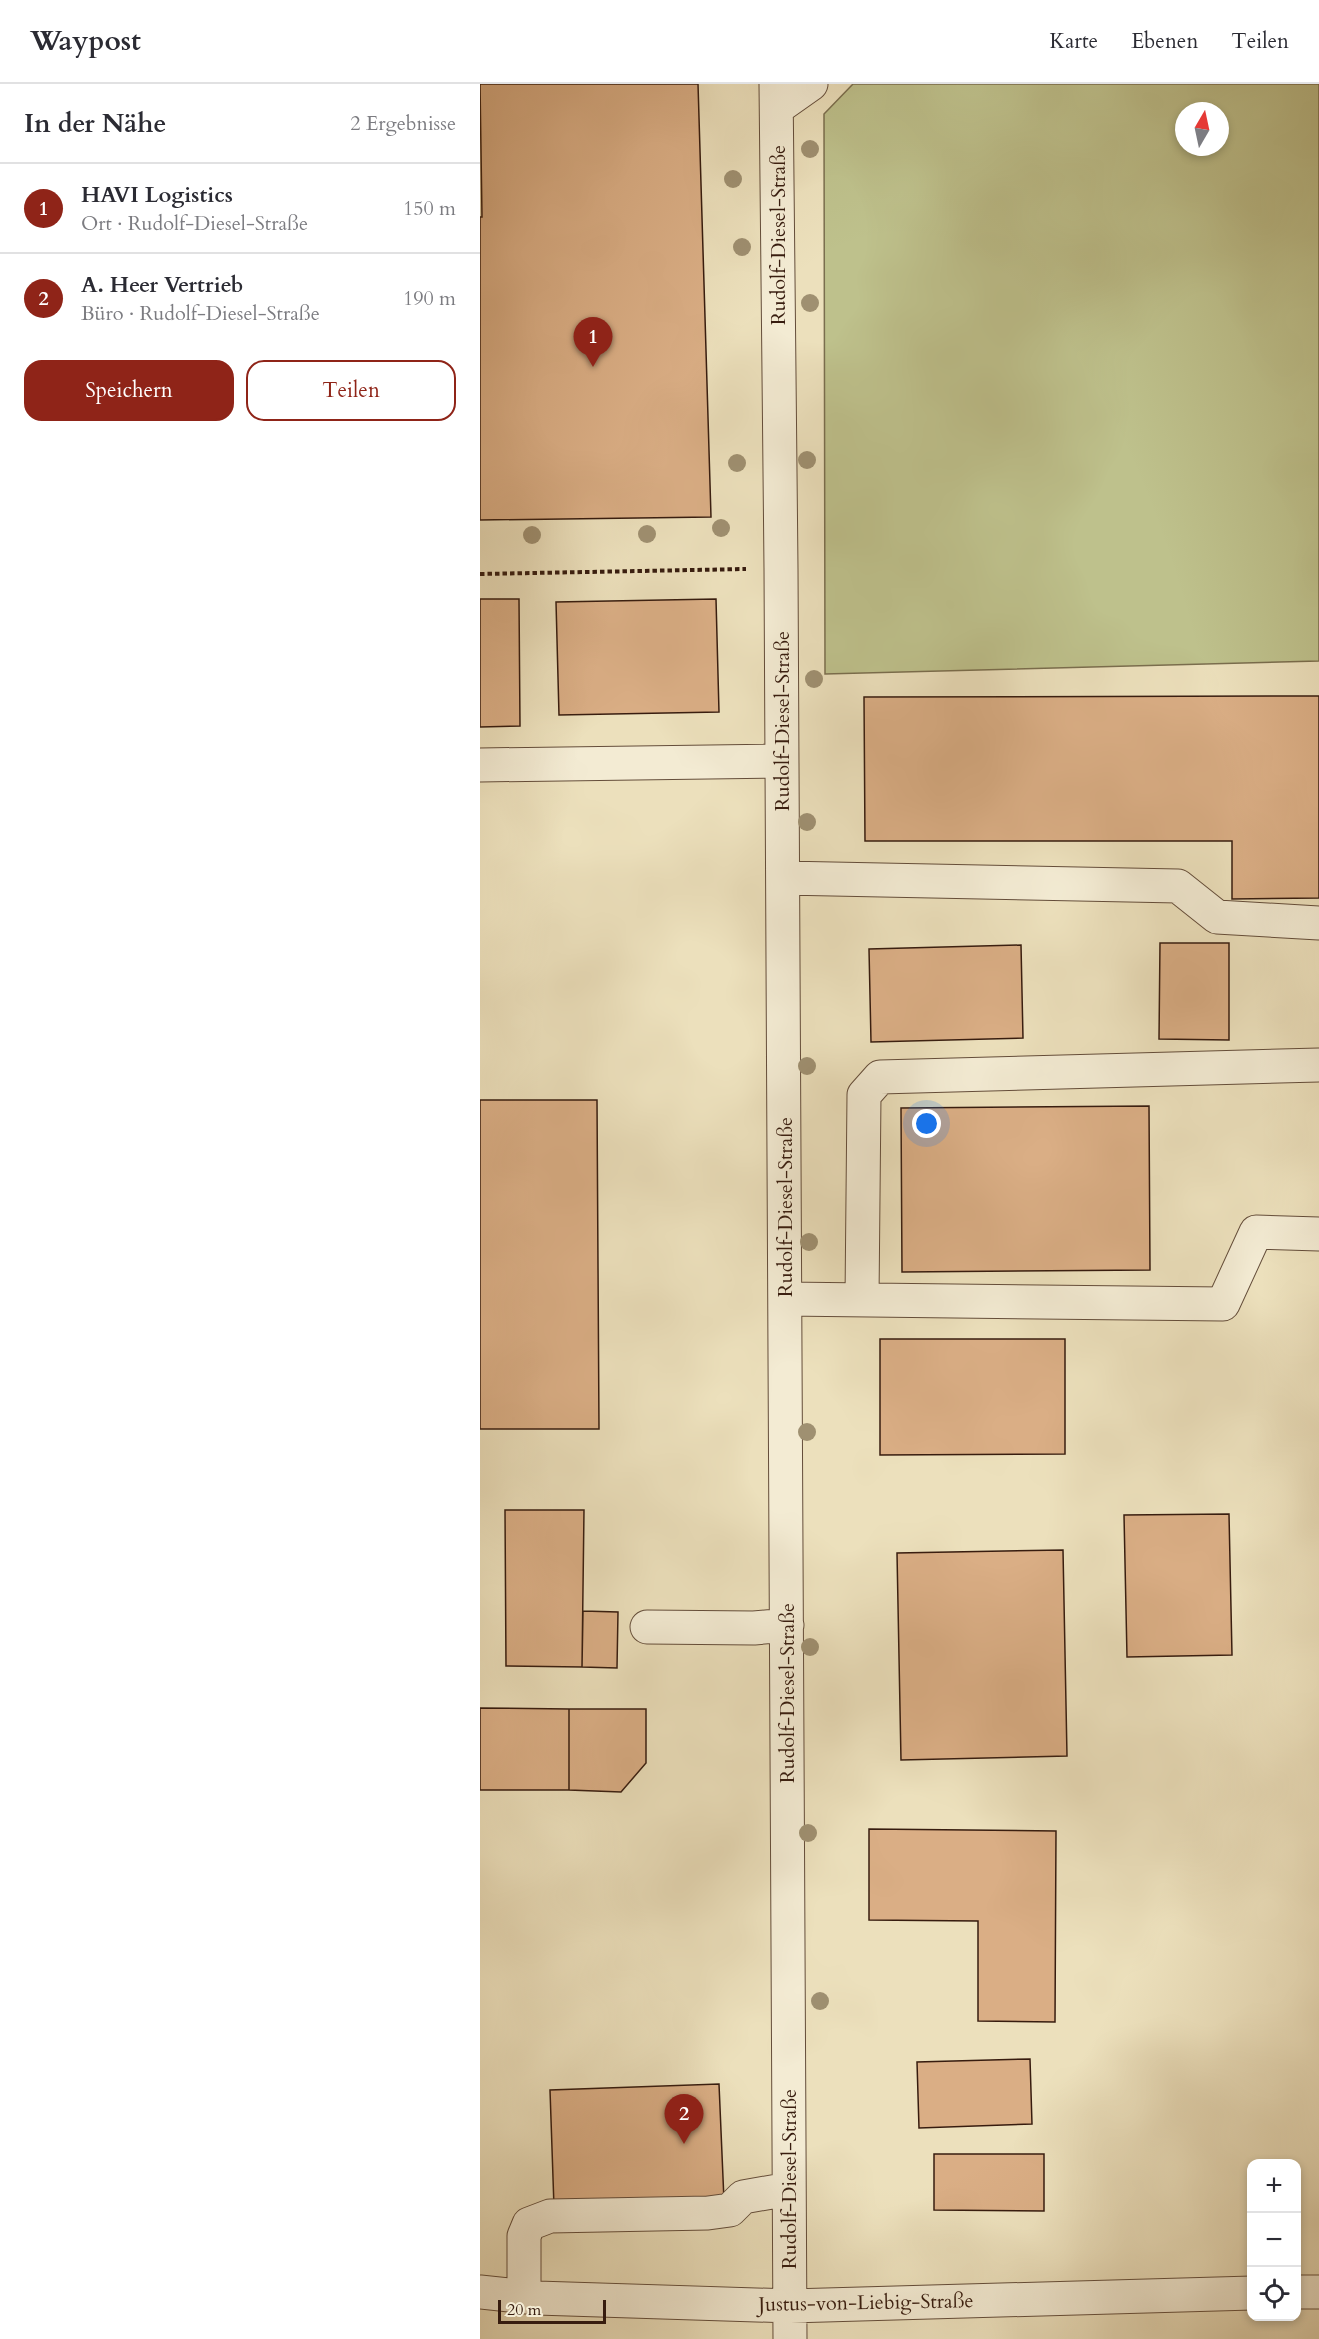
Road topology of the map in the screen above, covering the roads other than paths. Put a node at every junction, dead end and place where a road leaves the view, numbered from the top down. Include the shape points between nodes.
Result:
1 (811, 84) edge
2 (776, 96) edge
3 (782, 760) junction
4 (480, 765) edge
5 (783, 878) junction
6 (1319, 923) edge
7 (1319, 1065) edge
8 (1319, 1234) edge
9 (785, 1299) junction
10 (862, 1299) junction
11 (787, 1625) junction
12 (646, 1627) dead end
13 (789, 2189) junction
14 (480, 2292) edge
15 (1301, 2292) edge
16 (1319, 2292) edge
17 (1247, 2294) edge
18 (524, 2297) junction
19 (790, 2306) junction
20 (790, 2339) edge

1 - 2 street, Rudolf-Diesel-Straße
2 - 3 street, Rudolf-Diesel-Straße
3 - 4 street
3 - 5 street, Rudolf-Diesel-Straße
5 - 6 street via 1178,886 1217,917
5 - 9 street, Rudolf-Diesel-Straße
7 - 10 street via 880,1077 864,1095
8 - 10 street via 1256,1232 1223,1304
9 - 10 street
9 - 11 street, Rudolf-Diesel-Straße
11 - 12 street
11 - 13 street, Rudolf-Diesel-Straße
13 - 18 street via 743,2197 730,2210 708,2213 550,2216 530,2224 524,2236
13 - 19 street, Rudolf-Diesel-Straße
14 - 18 street, Justus-von-Liebig-Straße
15 - 16 street
17 - 19 street, Justus-von-Liebig-Straße
18 - 19 street, Justus-von-Liebig-Straße
19 - 20 street, Rudolf-Diesel-Straße

